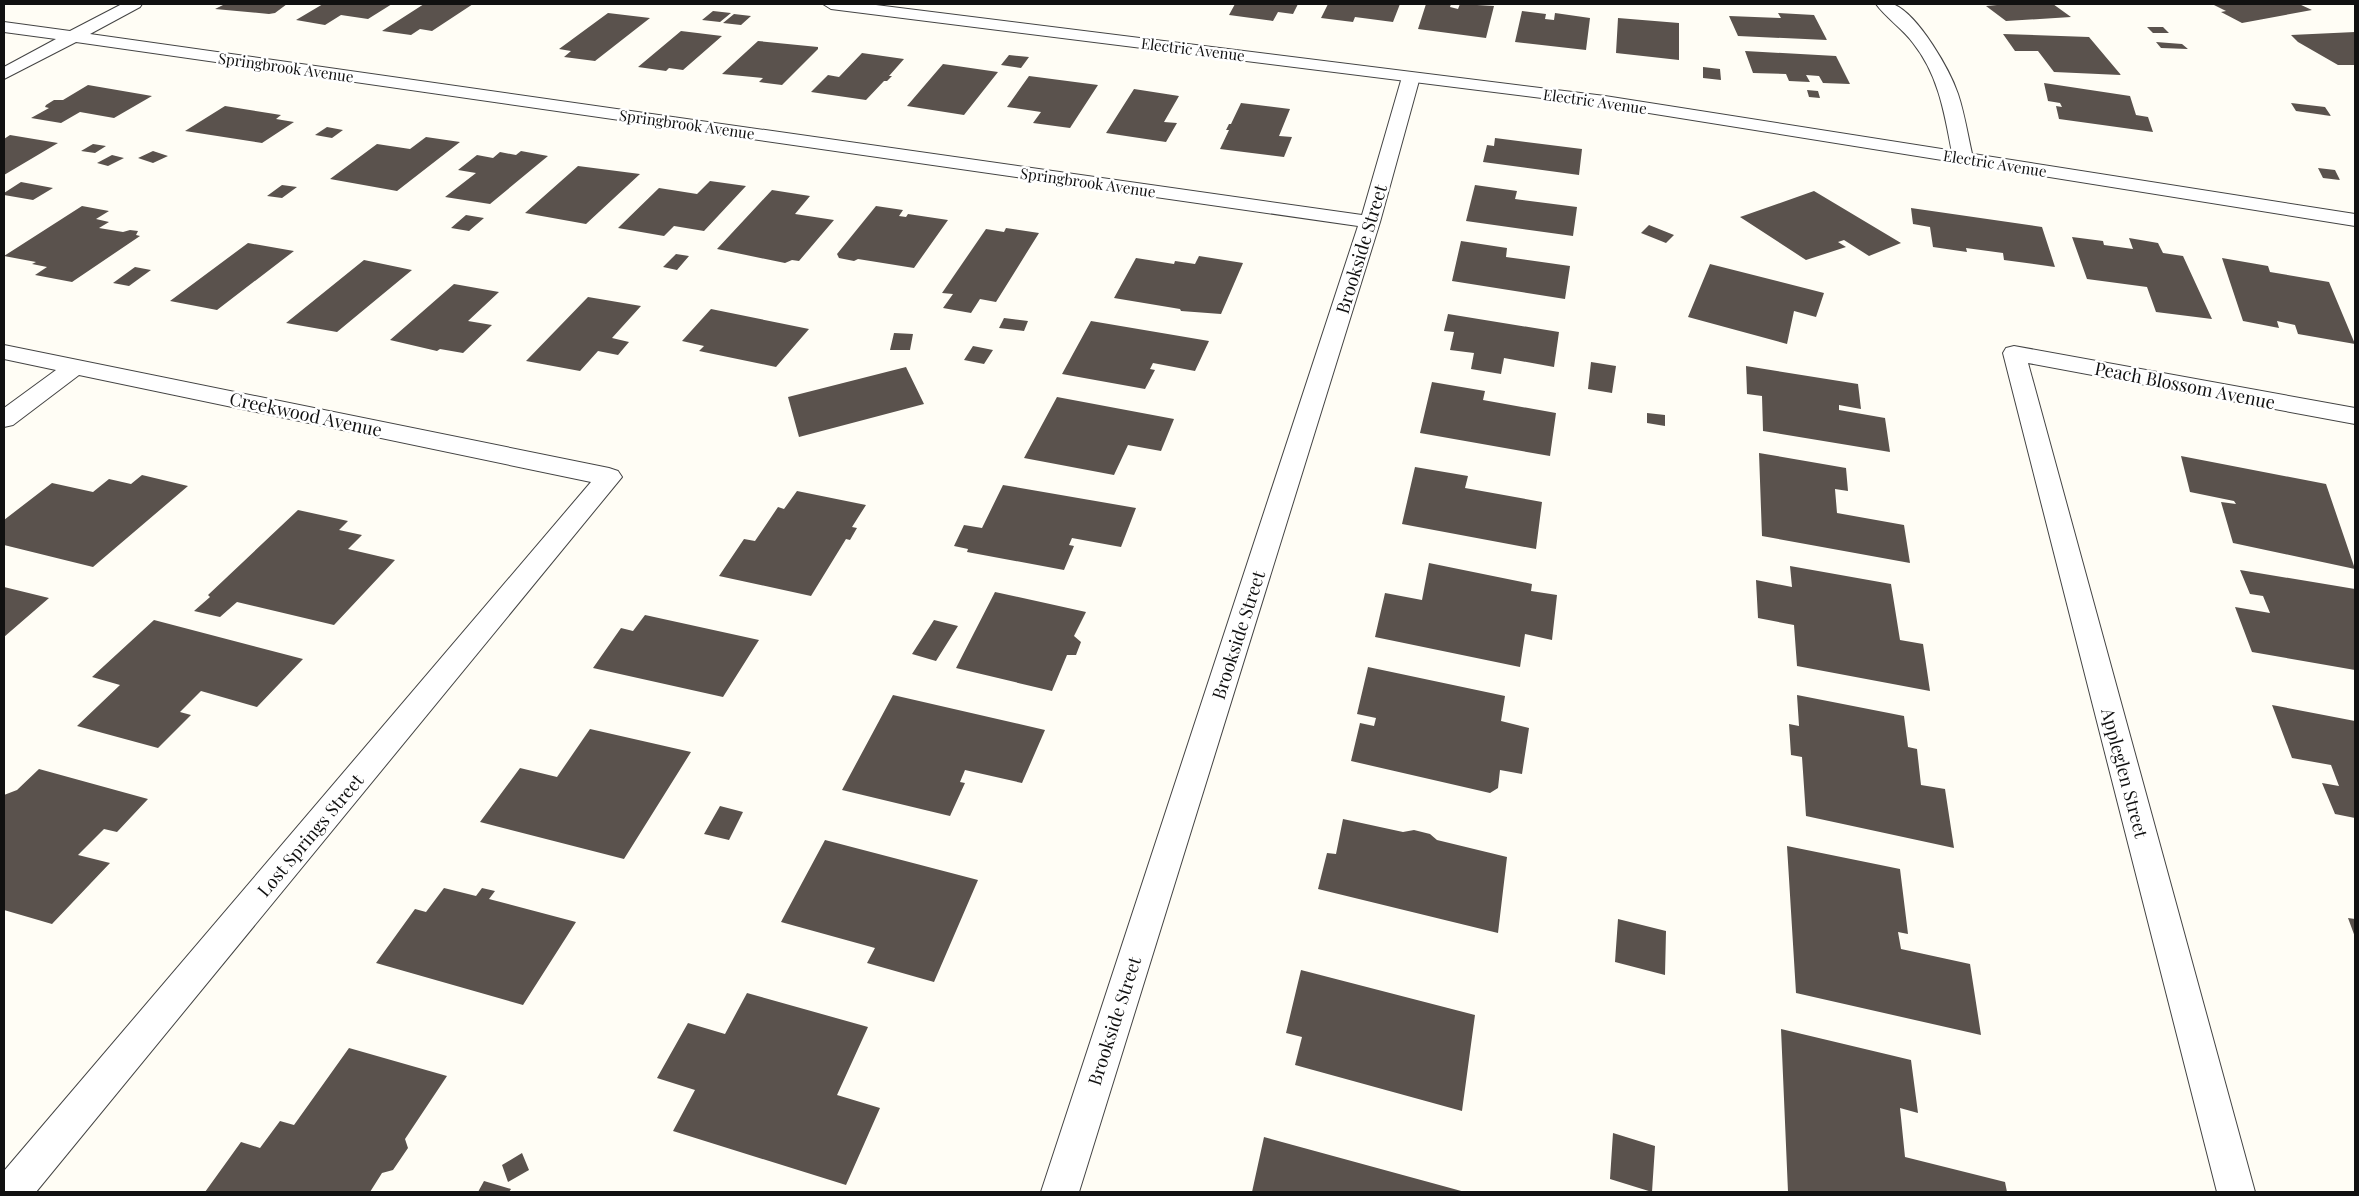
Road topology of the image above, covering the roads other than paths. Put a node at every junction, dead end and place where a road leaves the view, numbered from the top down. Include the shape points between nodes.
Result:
1 (134, 4) edge
2 (831, 4) edge
3 (1884, 4) edge
4 (4, 27) edge
5 (73, 37) junction
6 (4, 74) edge
7 (1411, 77) junction
8 (1964, 158) junction
9 (2355, 220) edge
10 (1370, 222) junction
11 (4, 352) edge
12 (2014, 353) joint
13 (75, 367) junction
14 (2355, 416) edge
15 (4, 419) edge
16 (608, 477) joint
17 (12, 1192) edge
18 (1060, 1192) edge
19 (2236, 1192) edge

1 - 5 street
2 - 7 street, Electric Avenue
3 - 8 street via 1896,13 1928,52 1946,86
4 - 5 street, Springbrook Avenue
5 - 6 street
5 - 10 street, Springbrook Avenue
7 - 8 street, Electric Avenue via 1605,101
7 - 10 street, Brookside Street
8 - 9 street, Electric Avenue
10 - 18 street, Brookside Street
11 - 13 street, Creekwood Avenue
12 - 14 street, Peach Blossom Avenue
12 - 19 street, Appleglen Street
13 - 15 street
13 - 16 street, Creekwood Avenue
16 - 17 street, Lost Springs Street

